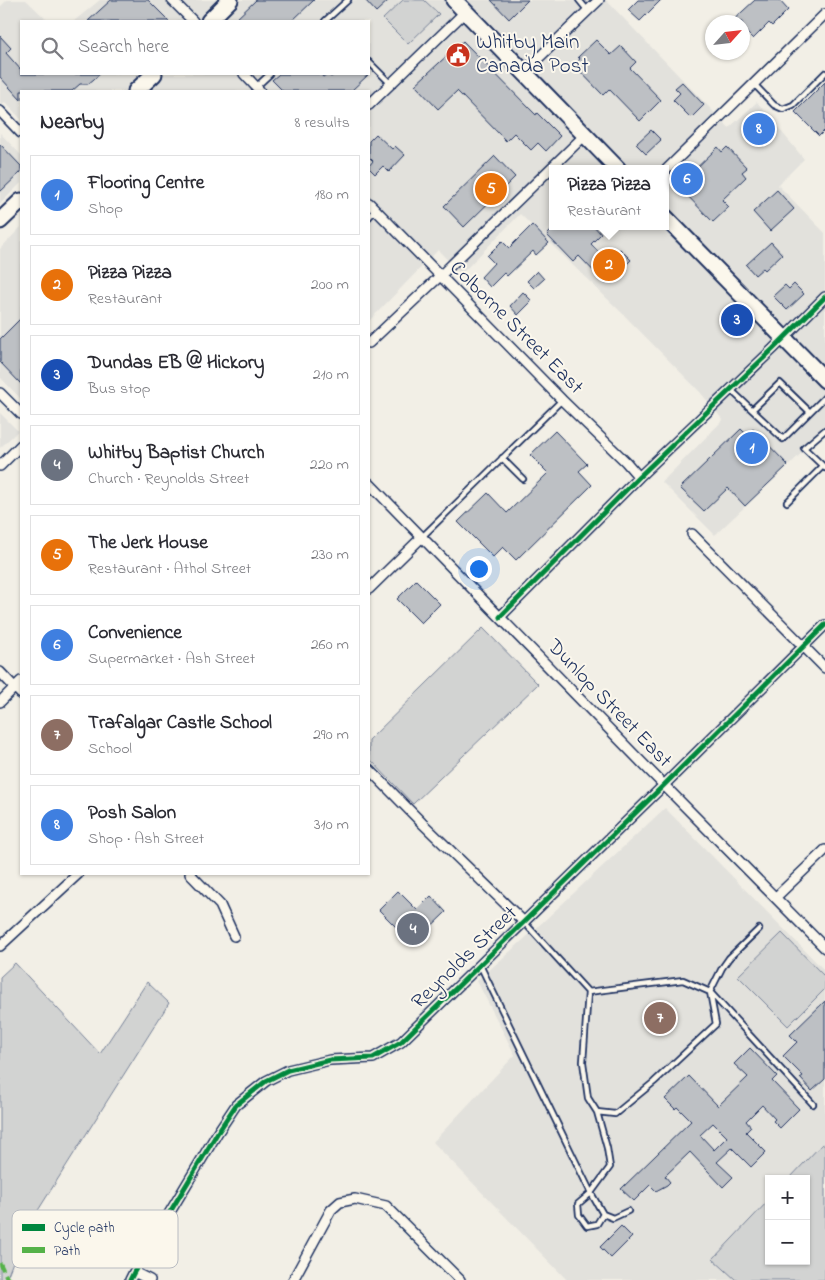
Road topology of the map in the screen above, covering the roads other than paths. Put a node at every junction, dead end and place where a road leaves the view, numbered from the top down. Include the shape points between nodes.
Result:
1 (172, 0) edge
2 (230, 0) edge
3 (348, 0) edge
4 (578, 0) edge
5 (599, 0) edge
6 (459, 4) edge
7 (588, 10) junction
8 (825, 14) edge
9 (192, 20) edge
10 (210, 20) edge
11 (326, 20) edge
12 (370, 63) edge
13 (524, 72) junction
14 (825, 73) edge
15 (153, 75) edge
16 (245, 75) edge
17 (269, 75) edge
18 (391, 84) junction
19 (754, 84) junction
20 (258, 89) edge
21 (137, 90) edge
22 (370, 104) edge
23 (0, 111) edge
24 (20, 132) edge
25 (585, 135) junction
26 (554, 165) edge
27 (614, 165) edge
28 (669, 167) edge
29 (549, 170) edge
30 (20, 202) edge
31 (371, 210) edge
32 (0, 221) edge
33 (669, 221) edge
34 (440, 276) junction
35 (825, 297) edge
36 (784, 338) junction
37 (370, 342) edge
38 (825, 380) edge
39 (731, 390) junction
40 (0, 393) edge
41 (825, 397) edge
42 (562, 400) junction
43 (752, 410) junction
44 (810, 412) junction
45 (20, 413) edge
46 (825, 430) edge
47 (20, 446) edge
48 (502, 458) junction
49 (0, 466) edge
50 (824, 467) edge
51 (639, 478) junction
52 (524, 479) dead end
53 (370, 484) edge
54 (787, 502) dead end
55 (692, 534) dead end
56 (422, 537) junction
57 (370, 588) edge
58 (500, 617) junction
59 (825, 625) edge
60 (804, 646) junction
61 (825, 668) edge
62 (0, 672) edge
63 (19, 687) edge
64 (0, 702) edge
65 (370, 770) edge
66 (664, 785) junction
67 (825, 850) edge
68 (77, 875) edge
69 (191, 875) edge
70 (776, 897) junction
71 (524, 922) junction
72 (759, 929) dead end
73 (234, 936) dead end
74 (0, 946) edge
75 (825, 948) edge
76 (480, 965) junction
77 (588, 992) junction
78 (710, 992) junction
79 (813, 1104) dead end
80 (598, 1112) junction
81 (591, 1193) junction
82 (171, 1210) edge
83 (628, 1210) dead end
84 (603, 1214) junction
85 (132, 1276) edge
86 (150, 1280) edge
87 (293, 1280) edge
88 (460, 1280) edge

1 - 9 street
2 - 10 main road
3 - 11 lane
4 - 7 lane
5 - 7 street
6 - 13 main road
6 - 18 street
7 - 13 street
8 - 19 street
12 - 18 lane
13 - 25 main road
14 - 19 lane via 793,105 783,109
15 - 21 main road
16 - 20 street
17 - 20 lane
18 - 22 street
19 - 28 street
23 - 24 street
25 - 26 street
25 - 27 main road
29 - 34 street
30 - 32 main road
31 - 34 street, Colborne Street East
33 - 36 main road
34 - 37 street
34 - 42 street, Colborne Street East
35 - 36 street
36 - 38 main road
36 - 39 street
39 - 43 lane
39 - 51 street
40 - 45 street
41 - 44 lane
42 - 48 lane
42 - 51 street, Colborne Street East
43 - 44 lane via 780,383
43 - 44 lane via 783,439
46 - 50 lane via 804,448
47 - 49 street
48 - 52 lane
48 - 56 lane
50 - 54 lane
51 - 58 street
53 - 56 street, Dunlop Street East
55 - 60 street
56 - 57 street
56 - 58 street, Dunlop Street East
58 - 66 street, Dunlop Street East
59 - 60 street, Reynolds Street
60 - 61 street
60 - 66 street, Reynolds Street
62 - 63 street
63 - 64 street
65 - 71 street
66 - 70 street, Dunlop Street East
66 - 71 street, Reynolds Street
67 - 70 street
68 - 74 street
69 - 73 street via 220,905
70 - 75 street, Dunlop Street East
71 - 76 street, Reynolds Street
71 - 77 lane
72 - 78 lane via 729,958
76 - 81 lane
76 - 82 street, Reynolds Street via 401,1042 373,1058 330,1060 288,1070 266,1081 236,1105
77 - 78 lane via 683,980
77 - 80 lane via 583,1062 588,1098
78 - 79 lane
78 - 80 lane via 716,1024 614,1114
80 - 81 lane via 610,1167
81 - 84 lane
81 - 84 lane via 578,1204 579,1215 586,1226 597,1224
83 - 84 lane via 613,1218
85 - 86 street
87 - 88 street via 331,1210 340,1202 356,1199 386,1206

